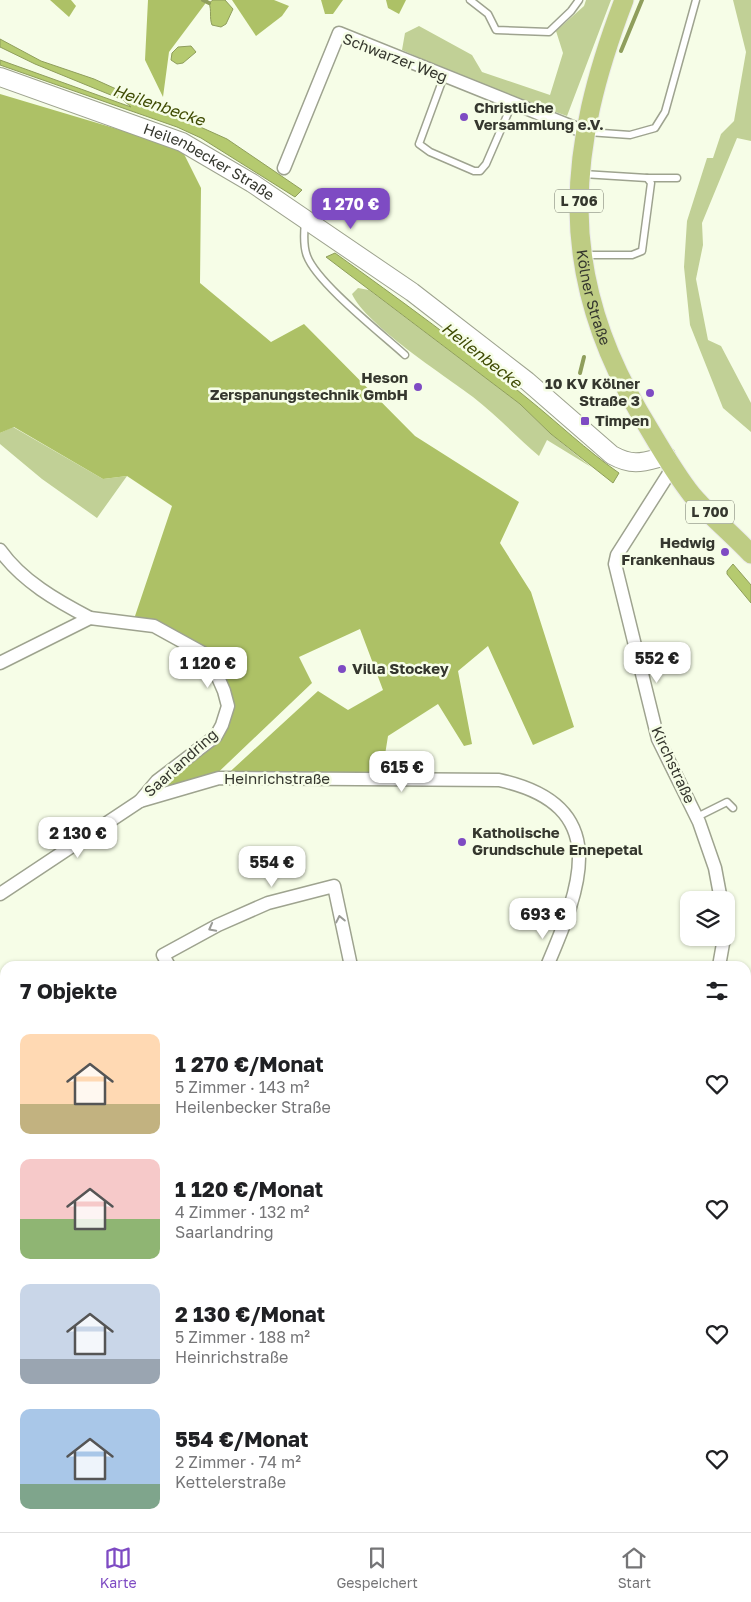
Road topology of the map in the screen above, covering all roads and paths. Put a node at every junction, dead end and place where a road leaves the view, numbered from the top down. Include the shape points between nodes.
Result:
1 (470, 0) edge
2 (579, 0) edge
3 (624, 0) edge
4 (696, 0) edge
5 (444, 76) junction
6 (0, 77) edge
7 (512, 104) junction
8 (585, 132) junction
9 (284, 168) dead end
10 (579, 174) junction
11 (646, 178) junction
12 (676, 178) dead end
13 (305, 218) junction
14 (581, 255) junction
15 (405, 355) dead end
16 (669, 461) junction
17 (0, 550) edge
18 (751, 554) edge
19 (90, 618) junction
20 (0, 663) edge
21 (140, 801) junction
22 (733, 808) dead end
23 (697, 817) junction
24 (719, 891) edge
25 (0, 894) edge
26 (723, 946) edge
27 (167, 961) edge
28 (350, 961) edge
29 (549, 961) edge
30 (720, 961) edge

1 - 2 lane via 488,14 496,30 549,32
3 - 8 main road, Kölner Straße / L 706 via 603,56
4 - 8 lane via 665,112 656,128 630,136
5 - 7 street, Schwarzer Weg
5 - 7 lane via 419,144 474,171 480,171 486,164
5 - 9 street, Schwarzer Weg via 339,33
6 - 13 main road, Heilenbecker Straße via 182,142
7 - 8 street, Schwarzer Weg
8 - 10 main road, Kölner Straße / L 706
10 - 11 lane
10 - 14 main road, Kölner Straße / L 706
11 - 12 lane
11 - 14 lane via 651,183 642,251 632,255
13 - 15 lane via 306,256 318,276
13 - 16 main road, Heilenbecker Straße via 450,321 527,381 612,455 634,464
14 - 16 main road, Kölner Straße / L 706 via 596,320 612,359 625,388
16 - 18 main road, Kölner Straße / L 700 via 693,495
16 - 23 street, Kirchstraße via 614,564 658,739
17 - 19 street via 28,579
19 - 20 street
19 - 21 street, Saarlandring via 154,626 190,644 204,653 224,690 228,706 216,736 157,781
21 - 25 street, Heinrichstraße
21 - 29 street, Heinrichstraße via 219,778 499,780 521,785 540,794 571,822 581,857 565,923
22 - 23 lane via 726,802
23 - 24 street, Kirchstraße
26 - 30 street
28 -> 27 street via 334,886 268,903 218,925 163,955

